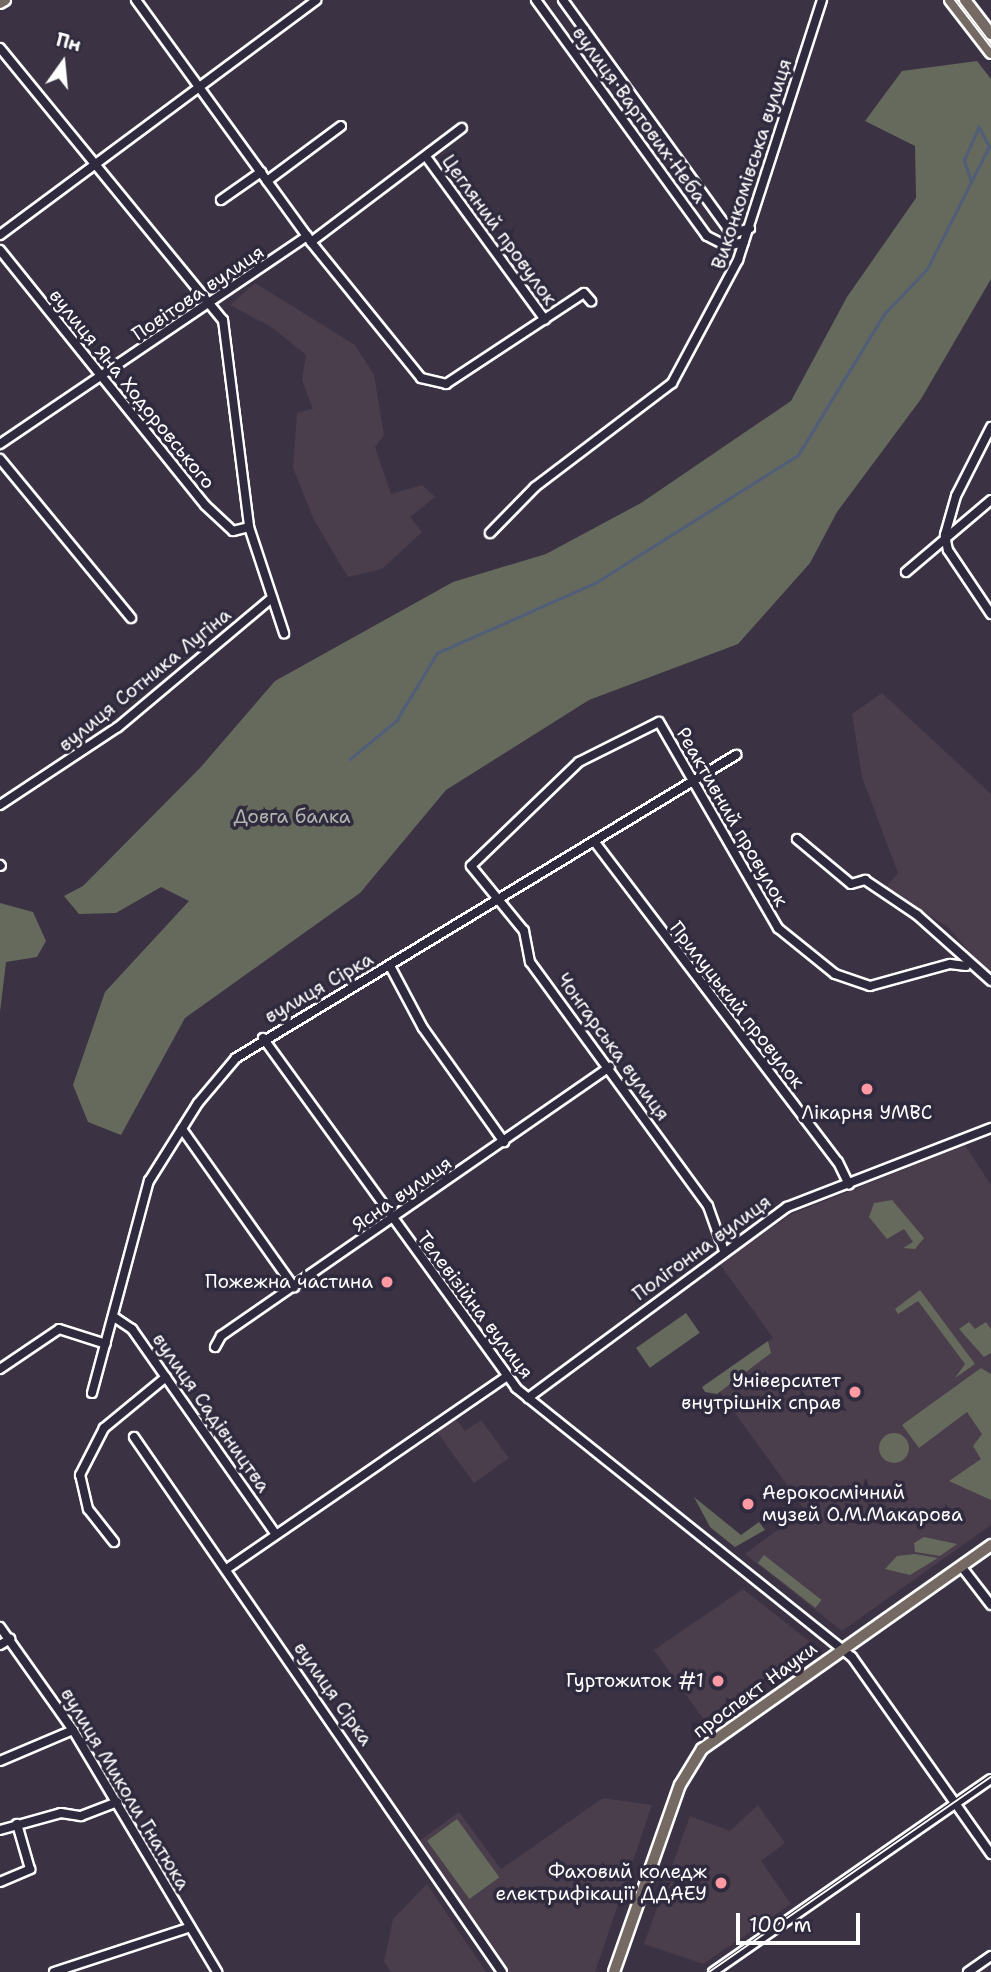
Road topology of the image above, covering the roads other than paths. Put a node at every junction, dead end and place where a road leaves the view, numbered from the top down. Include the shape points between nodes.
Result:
1 (5, 0) edge
2 (136, 0) edge
3 (316, 0) edge
4 (536, 0) edge
5 (563, 0) edge
6 (822, 0) edge
7 (950, 0) edge
8 (965, 0) edge
9 (0, 3) edge
10 (976, 25) junction
11 (991, 34) edge
12 (0, 47) edge
13 (991, 53) edge
14 (198, 86) junction
15 (341, 127) dead end
16 (462, 128) dead end
17 (427, 158) junction
18 (91, 163) junction
19 (261, 173) junction
20 (267, 181) junction
21 (221, 200) dead end
22 (750, 228) junction
23 (732, 234) junction
24 (0, 235) edge
25 (309, 239) junction
26 (744, 242) junction
27 (720, 245) junction
28 (0, 250) edge
29 (591, 301) dead end
30 (211, 304) junction
31 (545, 320) junction
32 (103, 374) junction
33 (991, 426) edge
34 (0, 444) edge
35 (0, 459) edge
36 (991, 500) edge
37 (249, 527) junction
38 (490, 533) dead end
39 (946, 535) junction
40 (906, 572) dead end
41 (272, 598) junction
42 (991, 614) edge
43 (131, 618) dead end
44 (284, 633) dead end
45 (736, 755) dead end
46 (691, 784) junction
47 (0, 805) edge
48 (797, 839) dead end
49 (597, 845) junction
50 (471, 866) joint
51 (501, 901) junction
52 (390, 966) junction
53 (966, 966) junction
54 (991, 981) edge
55 (264, 1038) junction
56 (610, 1067) junction
57 (991, 1128) edge
58 (182, 1129) junction
59 (504, 1142) junction
60 (849, 1185) junction
61 (392, 1220) junction
62 (724, 1251) junction
63 (294, 1287) junction
64 (114, 1317) junction
65 (106, 1344) junction
66 (215, 1347) dead end
67 (0, 1369) edge
68 (507, 1376) junction
69 (166, 1377) junction
70 (92, 1393) dead end
71 (528, 1398) junction
72 (134, 1437) dead end
73 (275, 1533) junction
74 (114, 1542) dead end
75 (991, 1545) edge
76 (961, 1566) junction
77 (228, 1568) junction
78 (991, 1605) edge
79 (0, 1627) edge
80 (10, 1639) junction
81 (0, 1645) edge
82 (843, 1649) junction
83 (73, 1730) junction
84 (0, 1761) edge
85 (991, 1779) edge
86 (117, 1802) junction
87 (956, 1804) junction
88 (17, 1824) junction
89 (0, 1830) edge
90 (991, 1854) edge
91 (0, 1882) edge
92 (188, 1928) junction
93 (991, 1956) edge
94 (54, 1972) edge
95 (217, 1972) edge
96 (502, 1972) edge
97 (614, 1972) edge
98 (713, 1972) edge
99 (968, 1972) edge

1 - 9 main road
2 - 14 street
3 - 14 street
4 - 27 street, вулиця Вартових Неба
5 - 23 street, вулиця Вартових Неба
6 - 22 street, Виконкомівська вулиця
7 - 10 main road
8 - 10 main road
10 - 11 main road
10 - 13 main road
12 - 18 street
14 - 18 street
14 - 19 street
15 - 20 street
16 - 17 street, Повітова вулиця
17 - 25 street, Повітова вулиця
17 - 31 street, Цегляний провулок
18 - 24 street
18 - 30 street
19 - 20 street
19 - 21 street
20 - 25 street
22 - 23 street
22 - 26 street, Виконкомівська вулиця
23 - 27 street
25 - 30 street, Повітова вулиця
25 - 31 street via 421,378 437,386
26 - 27 street
26 - 38 street, Виконкомівська вулиця via 672,383 534,488
28 - 32 street, вулиця Яна Ходоровського
29 - 31 street via 584,293
30 - 32 street, Повітова вулиця
30 - 37 street via 223,320
32 - 34 street, Повітова вулиця
32 - 37 street, вулиця Яна Ходоровського via 225,526
33 - 39 street via 956,496
35 - 43 street
36 - 39 street
37 - 41 street
39 - 40 street
39 - 42 street via 948,550
41 - 44 street
41 - 47 street, вулиця Сотника Лугіна via 118,727
45 - 46 street, вулиця Сірка
46 - 49 street, вулиця Сірка
46 - 50 street, Реактивний провулок via 659,722 579,762
46 - 53 street, Реактивний провулок via 778,928 835,974 870,986 950,964
48 - 53 street via 851,884 865,880 917,915 958,951
49 - 51 street, вулиця Сірка
49 - 60 street, Прилуцький провулок via 838,1162
50 - 51 street, Чонгарська вулиця
51 - 52 street, вулиця Сірка
51 - 56 street, Чонгарська вулиця via 524,931 530,962
52 - 55 street, вулиця Сірка
52 - 59 street via 423,1028
53 - 54 street
55 - 58 street, вулиця Сірка via 236,1058
55 - 61 street, Телевізійна вулиця
56 - 59 street, Ясна вулиця
56 - 62 street, Чонгарська вулиця via 708,1206
57 - 60 street, Полігонна вулиця
58 - 63 street
58 - 64 street, вулиця Сірка via 149,1181
59 - 61 street, Ясна вулиця
60 - 62 street, Полігонна вулиця via 787,1207
61 - 63 street, Ясна вулиця
61 - 68 street, Телевізійна вулиця
62 - 71 street, Полігонна вулиця
63 - 66 street, Ясна вулиця via 221,1336
64 - 65 street, вулиця Сірка
64 - 69 street, вулиця Садівництва via 132,1329
65 - 67 street via 59,1329
65 - 70 street, вулиця Сірка
68 - 71 street, Телевізійна вулиця
68 - 73 street
69 - 73 street, вулиця Садівництва
69 - 74 street via 104,1428 80,1475 88,1508
71 - 82 street, Телевізійна вулиця
72 - 77 street, вулиця Сірка
73 - 77 street
75 - 76 main road, проспект Науки
76 - 78 street
76 - 82 main road, проспект Науки
77 - 96 street, вулиця Сірка
79 - 80 street, вулиця Миколи Гнатюка
80 - 81 street
80 - 83 street, вулиця Миколи Гнатюка
82 - 87 street, Телевізійна вулиця
82 - 97 main road, проспект Науки via 694,1758
83 - 84 street
83 - 86 street, вулиця Миколи Гнатюка
85 - 87 street
86 - 88 street via 81,1816 61,1813
86 - 92 street, вулиця Миколи Гнатюка
87 - 90 street, Телевізійна вулиця
87 - 98 street
88 - 89 street
88 - 91 street via 30,1869
92 - 94 street
92 - 95 street, вулиця Миколи Гнатюка
93 - 99 street

